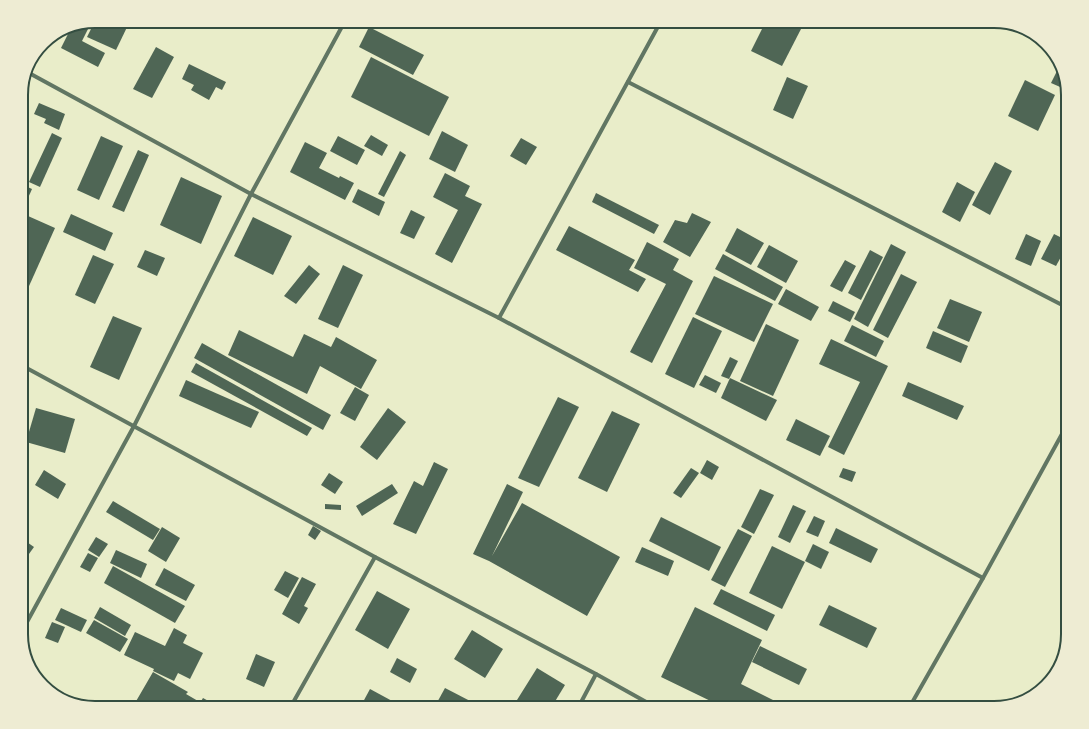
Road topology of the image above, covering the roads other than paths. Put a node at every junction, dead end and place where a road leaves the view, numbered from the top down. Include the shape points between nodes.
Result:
1 (341, 28) edge
2 (657, 28) edge
3 (32, 74) edge
4 (628, 82) junction
5 (251, 194) junction
6 (1061, 304) edge
7 (499, 318) junction
8 (28, 369) edge
9 (134, 426) junction
10 (1061, 437) edge
11 (375, 557) junction
12 (983, 578) junction
13 (28, 621) edge
14 (596, 674) junction
15 (294, 701) edge
16 (582, 701) edge
17 (645, 701) edge
18 (913, 701) edge

1 - 5 street
2 - 4 street
3 - 5 street
4 - 6 street
4 - 7 street
5 - 7 street
5 - 9 street
7 - 12 street
8 - 9 street
9 - 11 street
9 - 13 street
10 - 12 street
11 - 14 street
11 - 15 street
12 - 18 street
14 - 16 street
14 - 17 street

